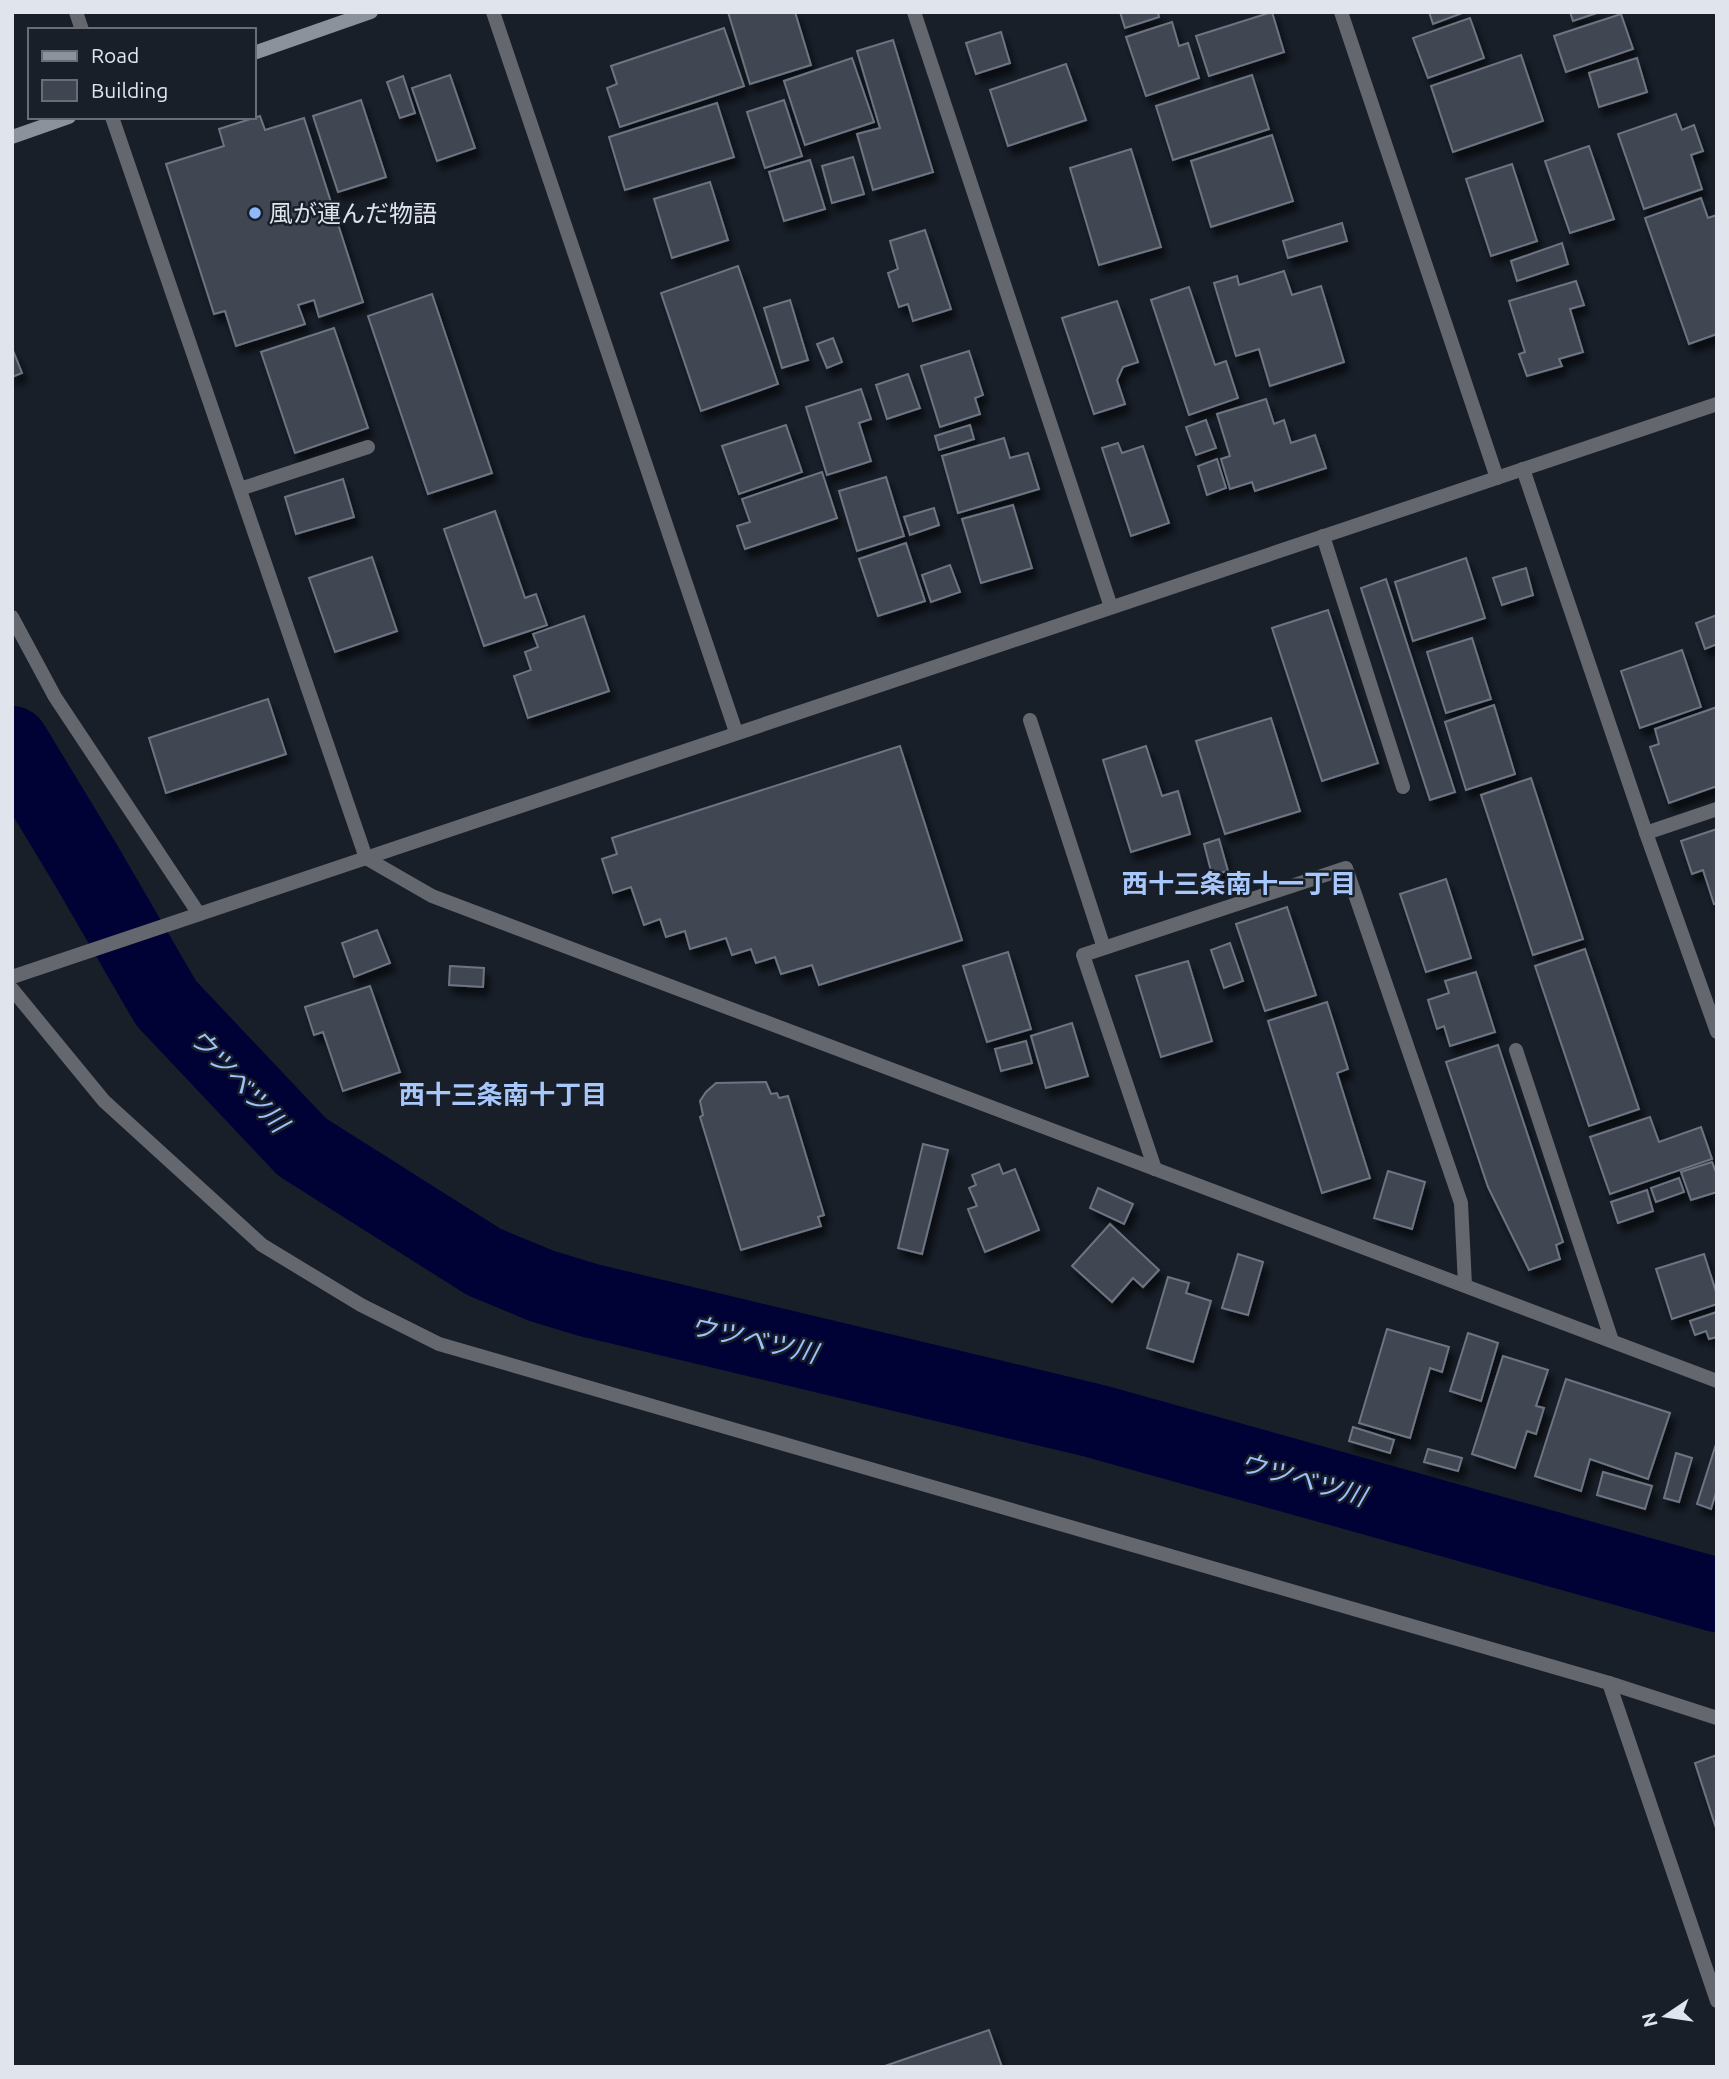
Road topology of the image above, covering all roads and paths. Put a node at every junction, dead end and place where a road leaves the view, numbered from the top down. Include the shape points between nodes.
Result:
1 (371, 12) edge
2 (493, 12) edge
3 (914, 12) edge
4 (1341, 12) edge
5 (256, 52) edge
6 (63, 119) edge
7 (113, 119) edge
8 (12, 137) edge
9 (1717, 404) edge
10 (368, 446) dead end
11 (1523, 469) junction
12 (1497, 478) junction
13 (240, 489) junction
14 (1323, 536) junction
15 (1111, 607) junction
16 (12, 617) edge
17 (1030, 720) dead end
18 (736, 732) junction
19 (1403, 787) dead end
20 (1717, 809) edge
21 (1646, 833) junction
22 (366, 858) junction
23 (198, 914) junction
24 (1104, 948) junction
25 (12, 976) edge
26 (12, 989) edge
27 (1717, 1032) edge
28 (1516, 1050) dead end
29 (1155, 1169) junction
30 (1465, 1285) junction
31 (1612, 1341) junction
32 (1717, 1381) edge
33 (1609, 1683) junction
34 (1717, 1718) edge
35 (1717, 2001) edge

1 - 5 main road
2 - 18 street
3 - 15 street
4 - 12 street
6 - 8 main road
7 - 13 street
9 - 11 street
10 - 13 street
11 - 12 street
11 - 21 street
12 - 14 street
13 - 22 street
14 - 15 street
14 - 19 street
15 - 18 street
16 - 23 street via 55,697
17 - 24 street
18 - 22 street
20 - 21 street
21 - 27 street
22 - 23 street
22 - 29 street via 432,896
23 - 25 street
24 - 29 street via 1083,955
24 - 30 street via 1346,868 1461,1203
26 - 33 street via 104,1101 262,1245 361,1305 439,1344
28 - 31 street
29 - 30 street
30 - 31 street
31 - 32 street
33 - 34 street
33 - 35 street

